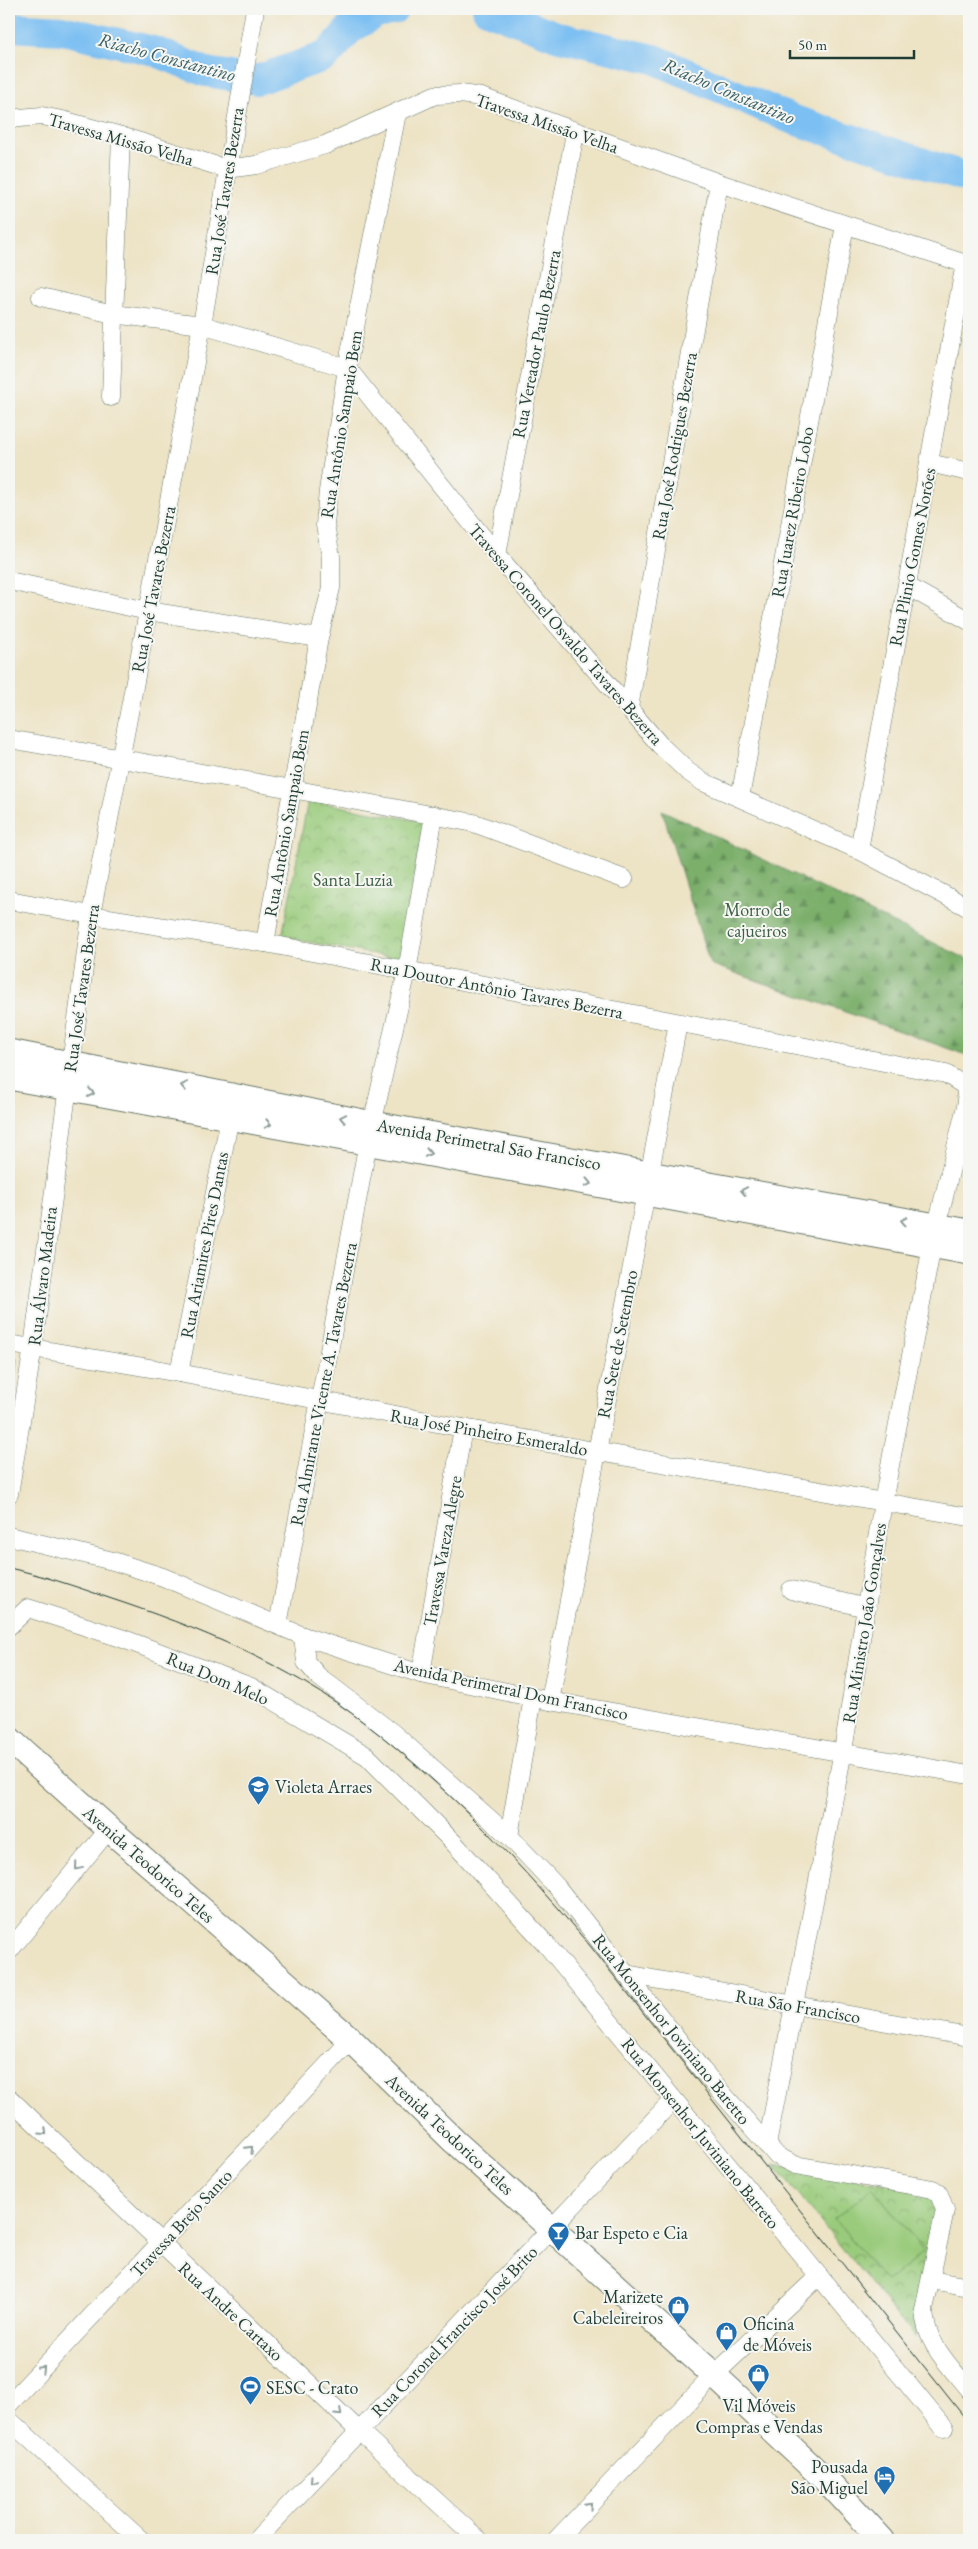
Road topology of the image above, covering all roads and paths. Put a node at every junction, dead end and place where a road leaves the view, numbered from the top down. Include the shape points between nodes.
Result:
1 (255, 9) edge
2 (397, 113) junction
3 (9, 119) edge
4 (575, 133) junction
5 (121, 136) junction
6 (227, 170) junction
7 (719, 183) junction
8 (845, 225) junction
9 (967, 264) edge
10 (41, 297) dead end
11 (114, 314) junction
12 (202, 325) junction
13 (347, 368) junction
14 (111, 397) dead end
15 (929, 463) junction
16 (969, 472) edge
17 (497, 555) junction
18 (9, 580) edge
19 (906, 586) junction
20 (148, 611) junction
21 (969, 621) edge
22 (319, 638) junction
23 (629, 708) junction
24 (9, 739) edge
25 (120, 760) junction
26 (292, 788) junction
27 (740, 798) junction
28 (434, 816) junction
29 (859, 850) junction
30 (624, 879) dead end
31 (9, 900) edge
32 (969, 908) edge
33 (91, 916) junction
34 (265, 943) junction
35 (407, 971) junction
36 (678, 1023) junction
37 (9, 1052) edge
38 (70, 1064) junction
39 (9, 1077) edge
40 (66, 1088) junction
41 (967, 1102) joint
42 (230, 1117) junction
43 (371, 1133) junction
44 (648, 1183) junction
45 (969, 1232) edge
46 (934, 1236) junction
47 (969, 1252) edge
48 (9, 1344) edge
49 (33, 1348) junction
50 (179, 1373) junction
51 (320, 1400) junction
52 (463, 1428) junction
53 (596, 1452) junction
54 (12, 1456) edge
55 (9, 1494) edge
56 (883, 1502) junction
57 (969, 1517) edge
58 (9, 1536) edge
59 (791, 1590) dead end
60 (867, 1608) junction
61 (9, 1626) edge
62 (278, 1626) junction
63 (302, 1636) junction
64 (421, 1674) junction
65 (541, 1699) junction
66 (9, 1739) edge
67 (843, 1751) junction
68 (969, 1775) edge
69 (109, 1830) junction
70 (510, 1836) junction
71 (452, 1842) joint
72 (9, 1951) edge
73 (626, 1974) junction
74 (795, 2006) junction
75 (969, 2037) edge
76 (351, 2040) junction
77 (9, 2098) edge
78 (674, 2100) junction
79 (767, 2145) junction
80 (551, 2229) junction
81 (161, 2244) junction
82 (819, 2276) junction
83 (931, 2280) junction
84 (969, 2288) edge
85 (714, 2375) junction
86 (969, 2390) edge
87 (9, 2404) edge
88 (9, 2420) edge
89 (944, 2428) dead end
90 (359, 2431) junction
91 (141, 2540) edge
92 (256, 2540) edge
93 (479, 2540) edge
94 (556, 2540) edge
95 (882, 2540) edge

1 - 6 street, Rua José Tavares Bezerra
2 - 4 street, Travessa Missão Velha via 435,95 460,94 481,98
2 - 6 street, Travessa Missão Velha via 325,145 256,166
2 - 13 street, Rua Antônio Sampaio Bem
3 - 5 street, Travessa Missão Velha via 42,116
4 - 7 street, Travessa Missão Velha
4 - 17 street, Rua Vereador Paulo Bezerra
5 - 6 street, Travessa Missão Velha
5 - 11 street
6 - 12 street, Rua José Tavares Bezerra
7 - 8 street, Travessa Missão Velha
7 - 23 street, Rua José Rodrigues Bezerra
8 - 9 street, Travessa Missão Velha
8 - 27 street, Rua Juarez Ribeiro Lobo
9 - 15 street, Rua Plinio Gomes Norões
10 - 11 street
11 - 12 street
11 - 14 street
12 - 13 street
12 - 20 street, Rua José Tavares Bezerra
13 - 17 street, Travessa Coronel Osvaldo Tavares Bezerra
13 - 22 street, Rua Antônio Sampaio Bem via 324,525 331,557 331,588
15 - 16 street
15 - 19 street, Rua Plinio Gomes Norões
17 - 23 street, Travessa Coronel Osvaldo Tavares Bezerra
18 - 20 street
19 - 21 street
19 - 29 street, Rua Plinio Gomes Norões
20 - 22 street
20 - 25 street, Rua José Tavares Bezerra
22 - 26 street, Rua Antônio Sampaio Bem
23 - 27 street, Travessa Coronel Osvaldo Tavares Bezerra via 687,771 703,782
24 - 25 street
25 - 26 street
25 - 33 street, Rua José Tavares Bezerra
26 - 28 street
26 - 34 street, Rua Antônio Sampaio Bem
27 - 29 street, Travessa Coronel Osvaldo Tavares Bezerra
28 - 30 street via 474,823
28 - 35 street, Rua Almirante Vicente A. Tavares Bezerra
29 - 32 street, Travessa Coronel Osvaldo Tavares Bezerra
31 - 33 street, Rua Doutor Antônio Tavares Bezerra
33 - 34 street, Rua Doutor Antônio Tavares Bezerra
33 - 38 street, Rua José Tavares Bezerra
34 - 35 street, Rua Doutor Antônio Tavares Bezerra
35 - 36 street, Rua Doutor Antônio Tavares Bezerra
35 - 43 street, Rua Almirante Vicente A. Tavares Bezerra
36 - 41 street, Rua Doutor Antônio Tavares Bezerra via 946,1074 965,1086
36 - 44 street, Rua Sete de Setembro
37 - 38 main road, Avenida Perimetral São Francisco
38 - 40 street, Rua José Tavares Bezerra
43 -> 38 main road, Avenida Perimetral São Francisco
39 - 40 main road, Avenida Perimetral São Francisco
40 -> 42 main road, Avenida Perimetral São Francisco
40 - 49 street, Rua Álvaro Madeira
41 - 46 street, Rua Ministro João Gonçalves
42 -> 43 main road, Avenida Perimetral São Francisco
42 - 50 street, Rua Ariamires Pires Dantas
43 - 44 main road, Avenida Perimetral São Francisco
43 - 51 street, Rua Almirante Vicente A. Tavares Bezerra
44 - 46 main road, Avenida Perimetral São Francisco
44 - 53 street, Rua Sete de Setembro
45 - 46 main road, Avenida Perimetral São Francisco
46 - 47 main road, Avenida Perimetral São Francisco
46 - 56 street, Rua Ministro João Gonçalves
48 - 49 street, Rua José Pinheiro Esmeraldo
49 - 50 street, Rua José Pinheiro Esmeraldo
49 - 54 street, Rua Álvaro Madeira
50 - 51 street, Rua José Pinheiro Esmeraldo
51 - 52 street, Rua José Pinheiro Esmeraldo
51 - 62 street, Rua Almirante Vicente A. Tavares Bezerra
52 - 53 street, Rua José Pinheiro Esmeraldo
52 - 64 street, Travessa Vareza Alegre
53 - 56 street, Rua José Pinheiro Esmeraldo
53 - 65 street, Rua Sete de Setembro
54 - 55 street, Rua Álvaro Madeira
56 - 57 street, Rua José Pinheiro Esmeraldo
56 - 60 street, Rua Ministro João Gonçalves
58 - 62 street, Avenida Perimetral Dom Francisco via 113,1560 163,1577
59 - 60 street
60 - 67 street, Rua Ministro João Gonçalves
61 - 71 street, Rua Dom Melo via 28,1608 122,1638 250,1687 367,1756
62 - 63 street, Avenida Perimetral Dom Francisco
63 - 64 street, Avenida Perimetral Dom Francisco
63 - 70 street, Rua Monsenhor Joviniano Baretto via 306,1662 318,1676 394,1734
64 - 65 street, Avenida Perimetral Dom Francisco
65 - 67 street, Avenida Perimetral Dom Francisco
65 - 70 street, Rua Sete de Setembro
66 - 69 main road, Avenida Teodorico Teles
67 - 68 street, Avenida Perimetral Dom Francisco
67 - 74 street, Rua Ministro João Gonçalves
69 -> 72 street
69 - 76 main road, Avenida Teodorico Teles
70 - 73 street, Rua Monsenhor Joviniano Baretto via 557,1887
71 - 78 street, Rua Monsenhor Juviniano Barreto via 545,1943
73 - 74 street, Rua São Francisco
73 - 79 street, Rua Monsenhor Joviniano Baretto
74 - 75 street, Rua São Francisco
74 - 79 street, Rua Ministro João Gonçalves
76 - 80 main road, Avenida Teodorico Teles
81 -> 76 street, Travessa Brejo Santo
77 -> 81 street, Rua Andre Cartaxo
78 - 80 street, Rua Coronel Francisco José Brito
78 - 82 street, Rua Monsenhor Juviniano Barreto
79 - 83 street, Rua Monsenhor Joviniano Baretto via 777,2156 795,2164 932,2189 939,2194 945,2210
80 - 85 main road, Avenida Teodorico Teles
80 - 90 street, Rua Coronel Francisco José Brito
87 -> 81 street, Travessa Brejo Santo
81 -> 90 street, Rua Andre Cartaxo
82 - 85 street
82 - 89 street, Rua Monsenhor Juviniano Barreto
83 - 84 street
83 - 86 street, Rua Monsenhor Joviniano Baretto via 924,2310 928,2334
94 -> 85 street
85 - 95 main road, Avenida Teodorico Teles via 832,2486
88 - 91 street
90 -> 92 street, Rua Coronel Francisco José Brito
90 - 93 street, Rua Andre Cartaxo

